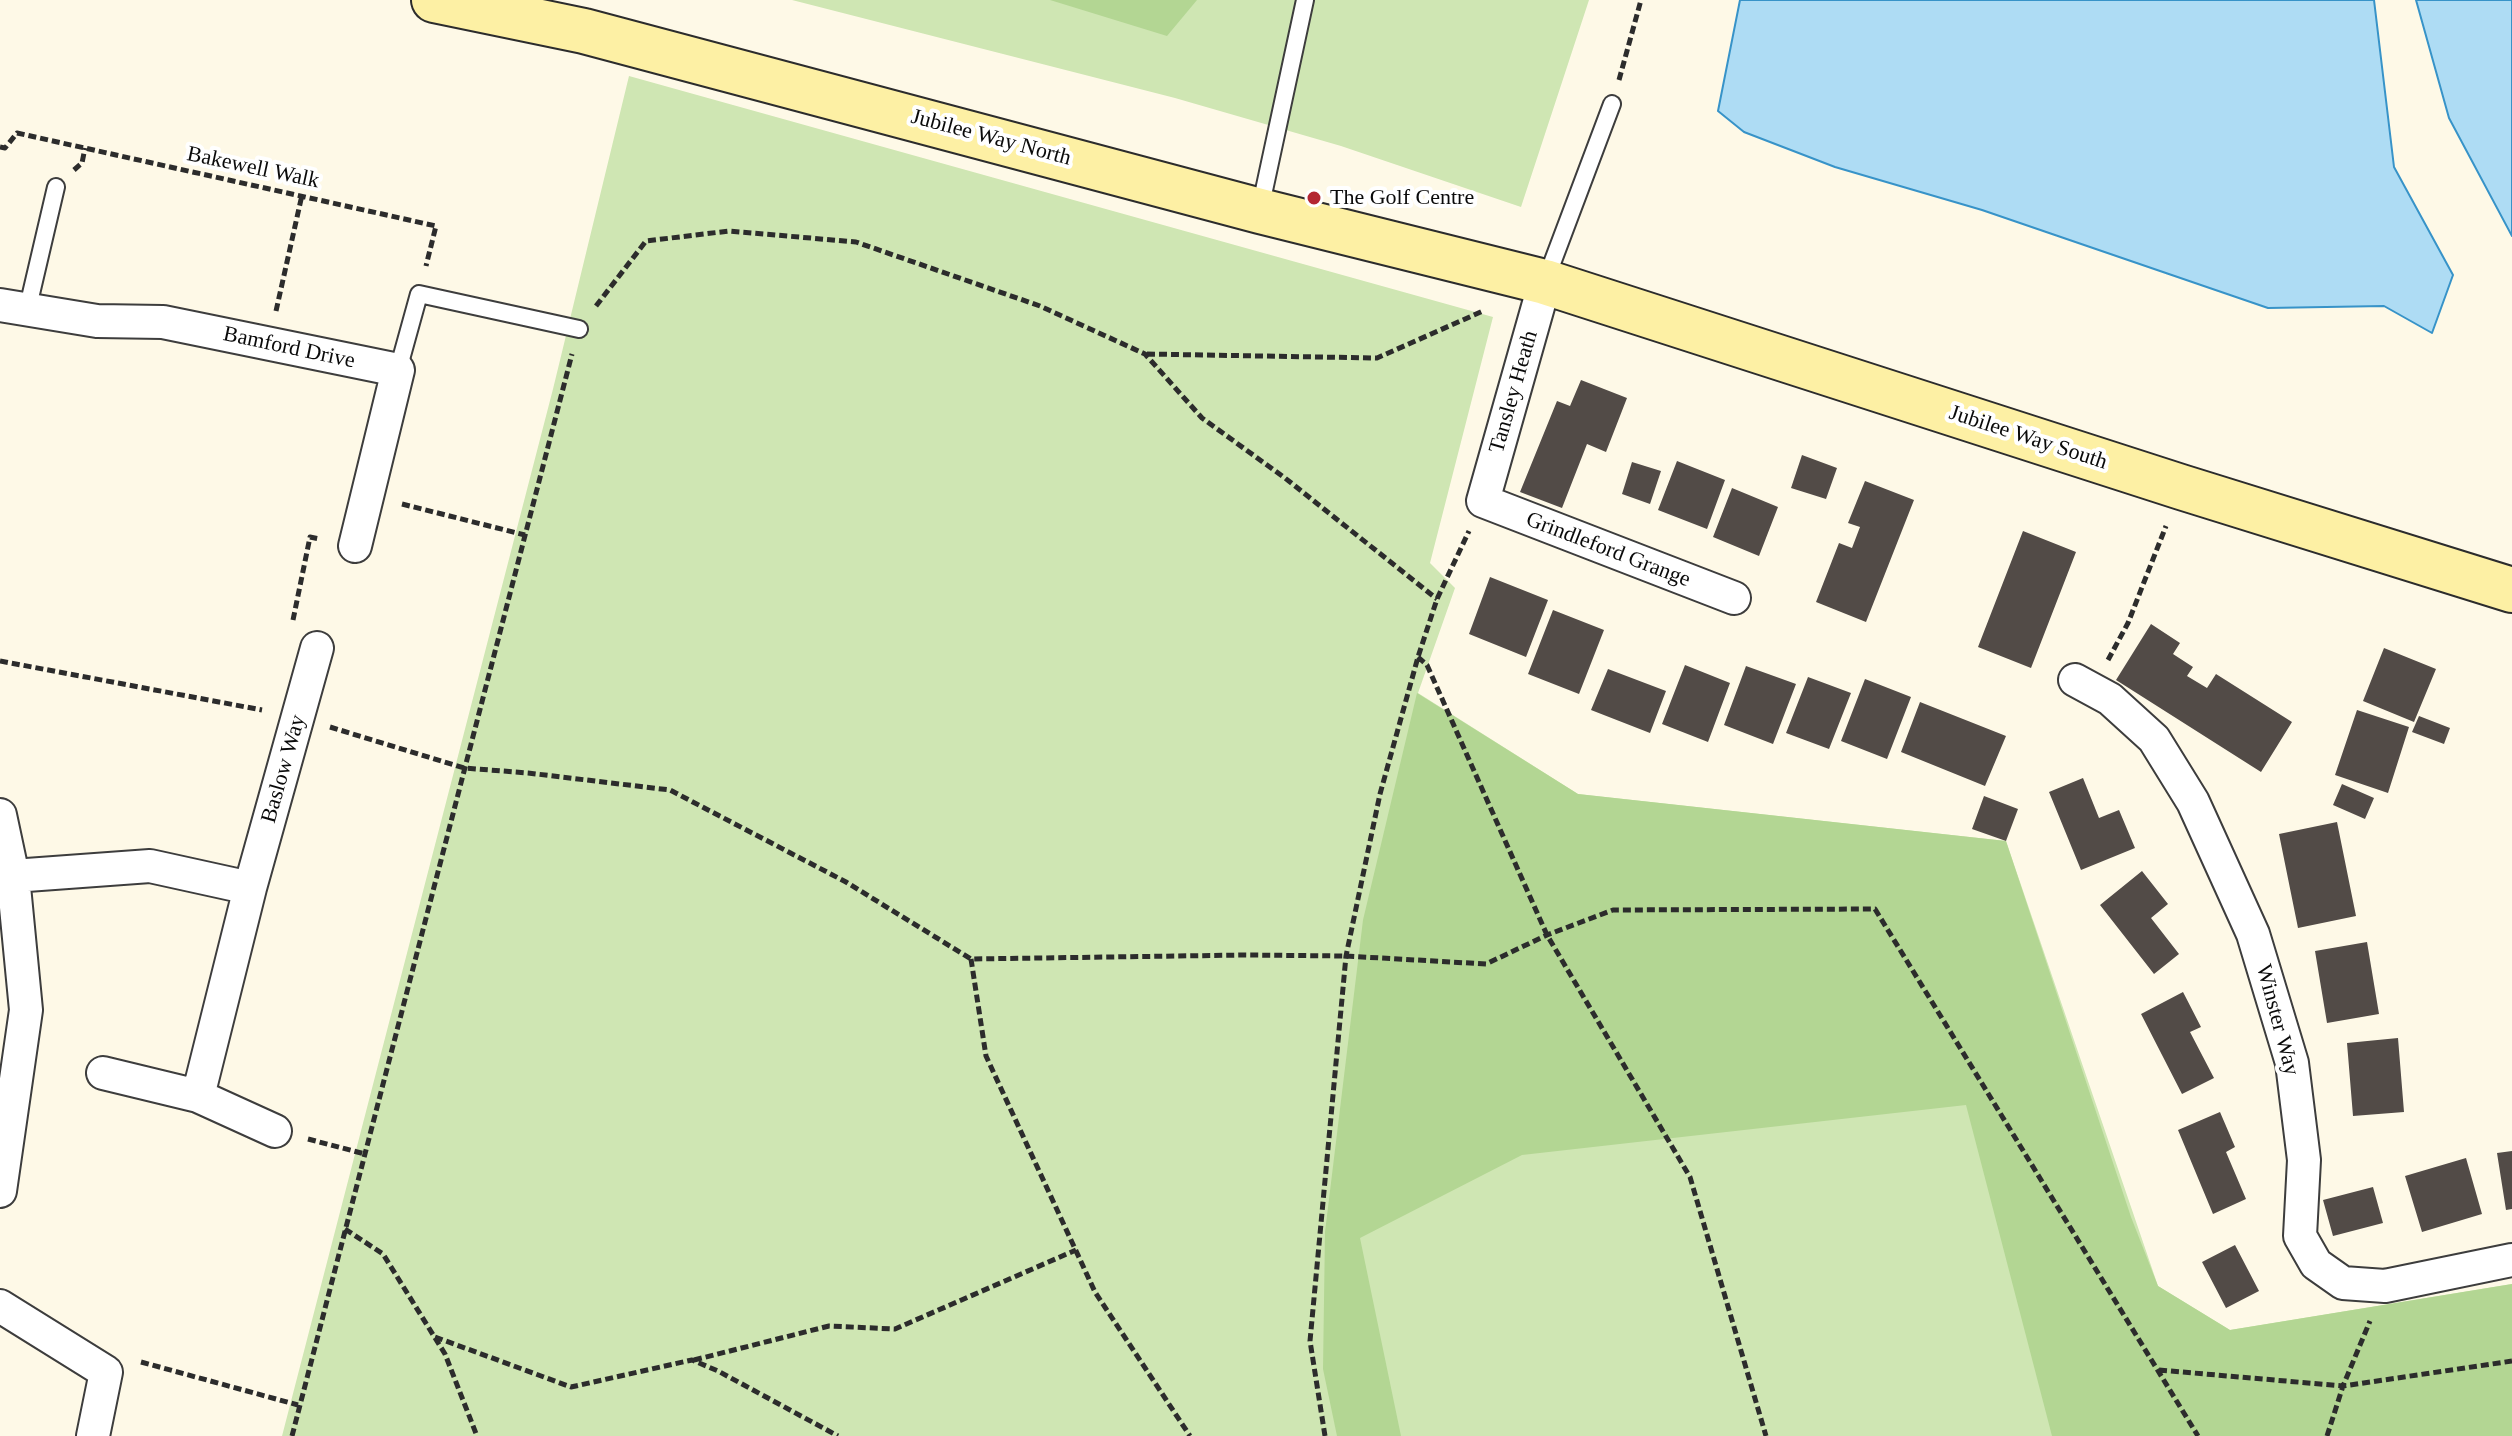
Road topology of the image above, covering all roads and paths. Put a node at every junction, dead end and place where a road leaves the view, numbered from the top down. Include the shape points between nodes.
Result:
1 (434, 0) edge
2 (1305, 0) edge
3 (1641, 0) edge
4 (1612, 104) joint
5 (0, 147) edge
6 (56, 187) dead end
7 (302, 195) junction
8 (1260, 211) junction
9 (1545, 282) junction
10 (419, 294) junction
11 (14, 308) edge
12 (579, 329) junction
13 (268, 344) junction
14 (1145, 354) junction
15 (398, 370) junction
16 (2181, 487) junction
17 (369, 496) junction
18 (1483, 501) junction
19 (525, 535) junction
20 (355, 546) joint
21 (2512, 590) edge
22 (1734, 598) dead end
23 (1437, 599) junction
24 (317, 648) joint
25 (1418, 657) junction
26 (0, 661) edge
27 (2084, 685) joint
28 (299, 717) junction
29 (464, 768) junction
30 (0, 815) edge
31 (13, 876) junction
32 (250, 888) junction
33 (1547, 935) junction
34 (1346, 956) junction
35 (971, 959) junction
36 (103, 1073) dead end
37 (198, 1096) junction
38 (275, 1131) joint
39 (365, 1154) junction
40 (1, 1171) edge
41 (345, 1229) junction
42 (1076, 1250) junction
43 (2512, 1260) edge
44 (2385, 1286) junction
45 (0, 1306) edge
46 (435, 1337) junction
47 (692, 1360) junction
48 (2512, 1361) edge
49 (2158, 1370) junction
50 (106, 1372) junction
51 (2343, 1386) junction
52 (298, 1405) junction
53 (93, 1436) edge
54 (292, 1436) edge
55 (477, 1436) edge
56 (838, 1436) edge
57 (1190, 1436) edge
58 (1325, 1436) edge
59 (1766, 1436) edge
60 (2198, 1436) edge
61 (2327, 1436) edge

1 - 8 street, Jubilee Way North via 584,31
2 - 8 lane
3 - 4 path
4 - 9 lane
5 - 7 path, Bakewell Walk via 17,133
6 - 11 lane
7 - 10 path, Bakewell Walk via 436,226
7 - 13 path
8 - 9 street, Jubilee Way North
9 - 14 path via 1377,358
9 - 16 street, Jubilee Way South
9 - 18 street, Tansley Heath
10 - 12 lane
10 - 15 lane
11 - 13 street, Bamford Drive via 97,321 163,322
12 - 14 path via 646,241 729,231 856,242 1040,306
12 - 19 path
13 - 15 street, Bamford Drive
14 - 23 path via 1202,418
15 - 17 street
16 - 21 street, Jubilee Way South
16 - 27 path via 2128,623
17 - 19 path
17 - 20 street
18 - 22 street, Grindleford Grange
18 - 23 path
19 - 29 path
20 - 24 path via 310,537 288,642
23 - 25 path
24 - 28 street, Baslow Way
25 - 33 path via 1427,665
25 - 34 path via 1380,794
26 - 28 path
27 - 44 street, Winster Way via 2110,699 2154,739 2193,802 2253,934 2292,1063 2304,1160 2300,1236 2316,1264 2343,1283
28 - 29 path
28 - 32 street, Baslow Way
29 - 35 path via 670,790 846,882
29 - 39 path
30 - 31 street
31 - 32 street via 150,866
31 - 40 street via 26,1010
32 - 37 street, Baslow Way
33 - 34 path via 1486,964
33 - 49 path via 1613,910 1875,909
33 - 59 path via 1690,1177
34 - 35 path
34 - 58 path via 1310,1341
35 - 42 path via 986,1056
36 - 37 street
37 - 38 street
38 - 39 path
39 - 41 path
41 - 46 path via 383,1254
41 - 52 path
42 - 47 path via 895,1329 829,1326
42 - 57 path via 1095,1292
43 - 44 street, Winster Way
44 - 51 path
45 - 50 street
46 - 47 path via 571,1387
46 - 55 path
47 - 56 path
48 - 51 path
49 - 51 path
49 - 60 path
50 - 52 path via 122,1357
50 - 53 street
51 - 61 path
52 - 54 path

